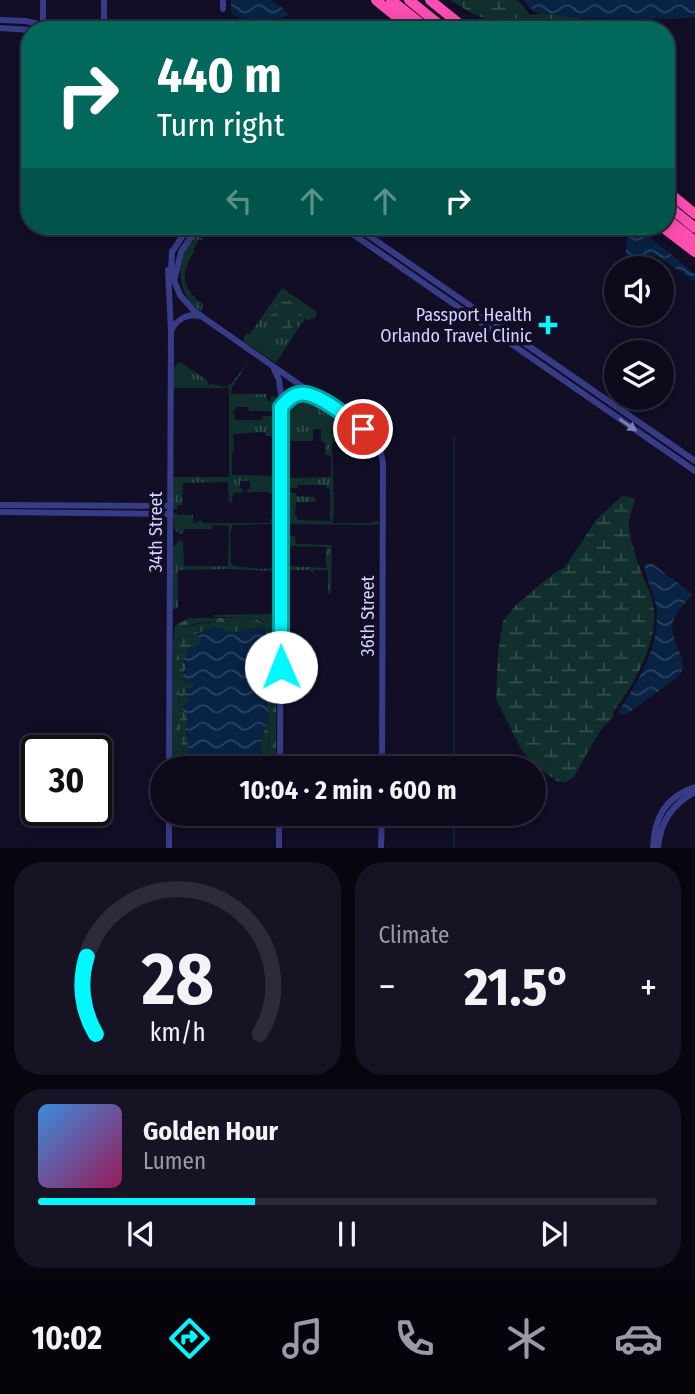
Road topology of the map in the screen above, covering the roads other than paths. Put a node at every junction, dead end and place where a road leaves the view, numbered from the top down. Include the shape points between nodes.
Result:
1 (44, 0) edge
2 (104, 0) edge
3 (223, 0) edge
4 (376, 0) edge
5 (391, 0) edge
6 (409, 0) edge
7 (430, 0) edge
8 (223, 9) dead end
9 (0, 20) edge
10 (43, 21) edge
11 (104, 21) edge
12 (402, 21) edge
13 (418, 21) edge
14 (435, 21) edge
15 (456, 21) edge
16 (21, 22) edge
17 (0, 28) edge
18 (21, 29) edge
19 (675, 198) edge
20 (675, 212) edge
21 (695, 214) edge
22 (675, 225) edge
23 (695, 228) edge
24 (183, 235) edge
25 (192, 235) edge
26 (354, 235) edge
27 (369, 235) edge
28 (673, 235) edge
29 (695, 241) edge
30 (172, 251) junction
31 (695, 252) edge
32 (413, 265) junction
33 (177, 269) junction
34 (409, 273) junction
35 (174, 281) junction
36 (170, 297) junction
37 (188, 305) junction
38 (200, 316) junction
39 (170, 332) junction
40 (537, 351) junction
41 (532, 358) junction
42 (273, 367) junction
43 (313, 394) junction
44 (604, 398) edge
45 (604, 402) edge
46 (601, 406) junction
47 (281, 407) junction
48 (622, 410) edge
49 (695, 461) edge
50 (383, 464) joint
51 (695, 471) edge
52 (0, 505) edge
53 (86, 506) junction
54 (170, 506) junction
55 (0, 512) edge
56 (46, 513) junction
57 (170, 514) junction
58 (169, 756) edge
59 (280, 756) edge
60 (382, 756) edge
61 (695, 789) edge
62 (169, 826) edge
63 (279, 826) edge
64 (382, 826) edge
65 (169, 848) edge
66 (279, 848) edge
67 (381, 848) edge
68 (656, 848) edge

1 - 10 street
2 - 11 street
3 - 8 street
4 - 12 highway
5 - 13 highway
6 - 14 highway
7 - 15 highway
9 - 16 street
17 - 18 street
19 - 21 highway
20 - 23 highway
22 - 29 highway
24 - 30 street, 34th Street
25 - 33 street, 34th Street
26 - 34 street
27 - 32 street
28 - 31 highway
30 - 35 street, 34th Street
30 - 36 street, 34th Street
32 - 34 street
32 - 40 street
33 - 35 street, 34th Street
33 - 37 street
34 - 41 street
35 - 36 street, 34th Street
35 - 37 street, 34th Street
36 - 39 street, 34th Street
37 - 38 street, 34th Street
38 - 39 street via 184,317
38 - 42 street, 34th Street
39 - 54 street, 34th Street
40 - 41 street
40 - 44 street
41 - 46 street
42 - 43 street, 34th Street
42 - 47 street via 281,388
43 - 47 street via 298,394
43 - 50 street, 34th Street via 373,437
45 - 46 street
46 -> 51 street
47 - 59 street
48 - 49 street
50 - 60 street, 36th Street
52 - 53 street
53 - 54 street
53 - 56 street
54 - 57 street, 34th Street
55 - 56 street
56 - 57 street
57 - 58 street, 34th Street
61 - 68 street via 674,798 662,811 654,832
62 - 65 street
63 - 66 street
64 - 67 street

